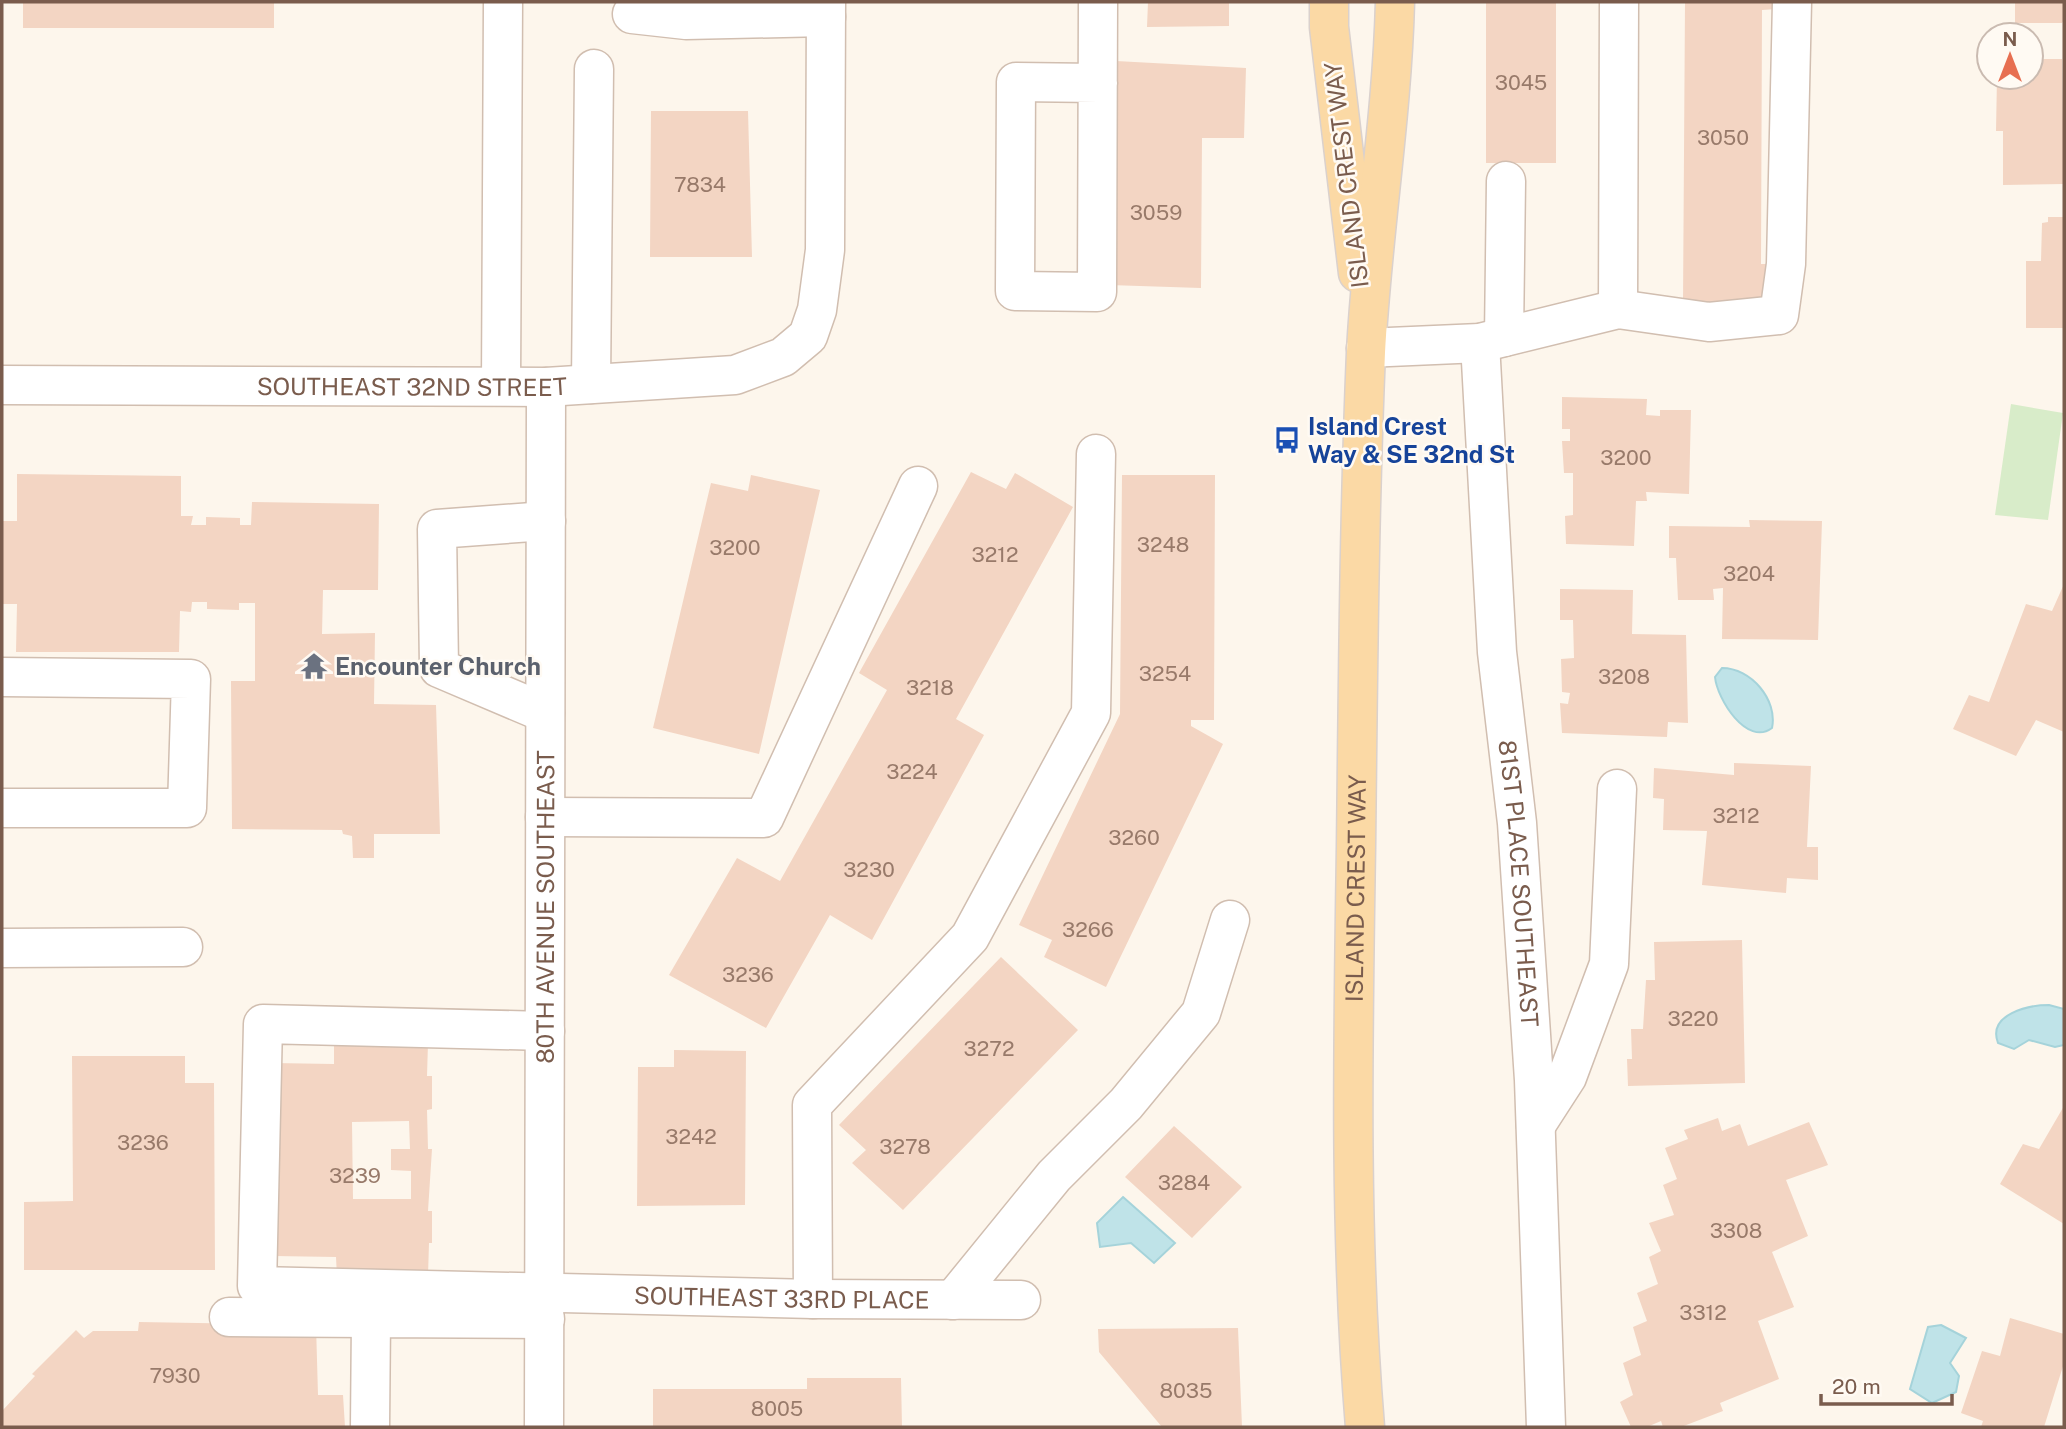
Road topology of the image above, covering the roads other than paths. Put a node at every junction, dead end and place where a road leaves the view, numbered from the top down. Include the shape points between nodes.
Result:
1 (503, 2) edge
2 (1098, 2) edge
3 (1329, 2) edge
4 (1395, 2) edge
5 (1619, 2) edge
6 (1792, 2) edge
7 (826, 9) edge
8 (632, 14) dead end
9 (594, 69) dead end
10 (1097, 83) junction
11 (1506, 181) dead end
12 (1618, 309) junction
13 (1492, 340) junction
14 (1366, 348) junction
15 (591, 384) junction
16 (2, 385) edge
17 (501, 386) junction
18 (546, 387) junction
19 (1096, 454) dead end
20 (918, 486) dead end
21 (546, 521) junction
22 (2, 677) edge
23 (545, 713) junction
24 (1617, 789) dead end
25 (2, 808) edge
26 (545, 817) junction
27 (1230, 920) dead end
28 (183, 947) dead end
29 (2, 948) edge
30 (545, 1031) junction
31 (1536, 1125) junction
32 (813, 1299) junction
33 (953, 1300) junction
34 (1021, 1300) dead end
35 (545, 1306) junction
36 (229, 1317) dead end
37 (371, 1318) junction
38 (370, 1427) edge
39 (544, 1427) edge
40 (1365, 1427) edge
41 (1546, 1427) edge

1 - 17 street
2 - 10 street
3 - 14 main road, ISLAND CREST WAY
4 - 14 main road, ISLAND CREST WAY via 1393,81
5 - 12 street
6 - 12 street via 1786,264 1779,315 1709,322
7 - 8 street via 686,20
7 - 15 street, SOUTHEAST 32ND STREET via 825,250 817,310 808,336 783,357 735,375
9 - 15 street
10 - 10 street via 1097,292 1015,291 1016,82
11 - 13 street, 81ST PLACE SOUTHEAST
12 - 13 street
13 - 14 street
13 - 31 street, 81ST PLACE SOUTHEAST via 1496,652 1517,822
14 - 40 main road, ISLAND CREST WAY via 1352,1138
15 - 18 street, SOUTHEAST 32ND STREET
16 - 17 street, SOUTHEAST 32ND STREET
17 - 18 street, SOUTHEAST 32ND STREET
18 - 21 street, 80TH AVENUE SOUTHEAST
19 - 32 street via 1091,713 970,937 812,1105
20 - 26 street via 764,818
21 - 23 street, 80TH AVENUE SOUTHEAST
21 - 23 street via 438,529 439,668
22 - 25 street via 191,679 187,808
23 - 26 street, 80TH AVENUE SOUTHEAST
24 - 31 street via 1609,964 1567,1077
26 - 30 street, 80TH AVENUE SOUTHEAST
27 - 33 street via 1201,1013 1126,1104 1055,1176
28 - 29 street
30 - 35 street, 80TH AVENUE SOUTHEAST
30 - 35 street via 263,1024 257,1286
31 - 41 street, 81ST PLACE SOUTHEAST
32 - 33 street, SOUTHEAST 33RD PLACE
32 - 35 street, SOUTHEAST 33RD PLACE
33 - 34 street, SOUTHEAST 33RD PLACE
35 - 37 street
35 - 39 street, 80TH AVENUE SOUTHEAST
36 - 37 street
37 - 38 street

